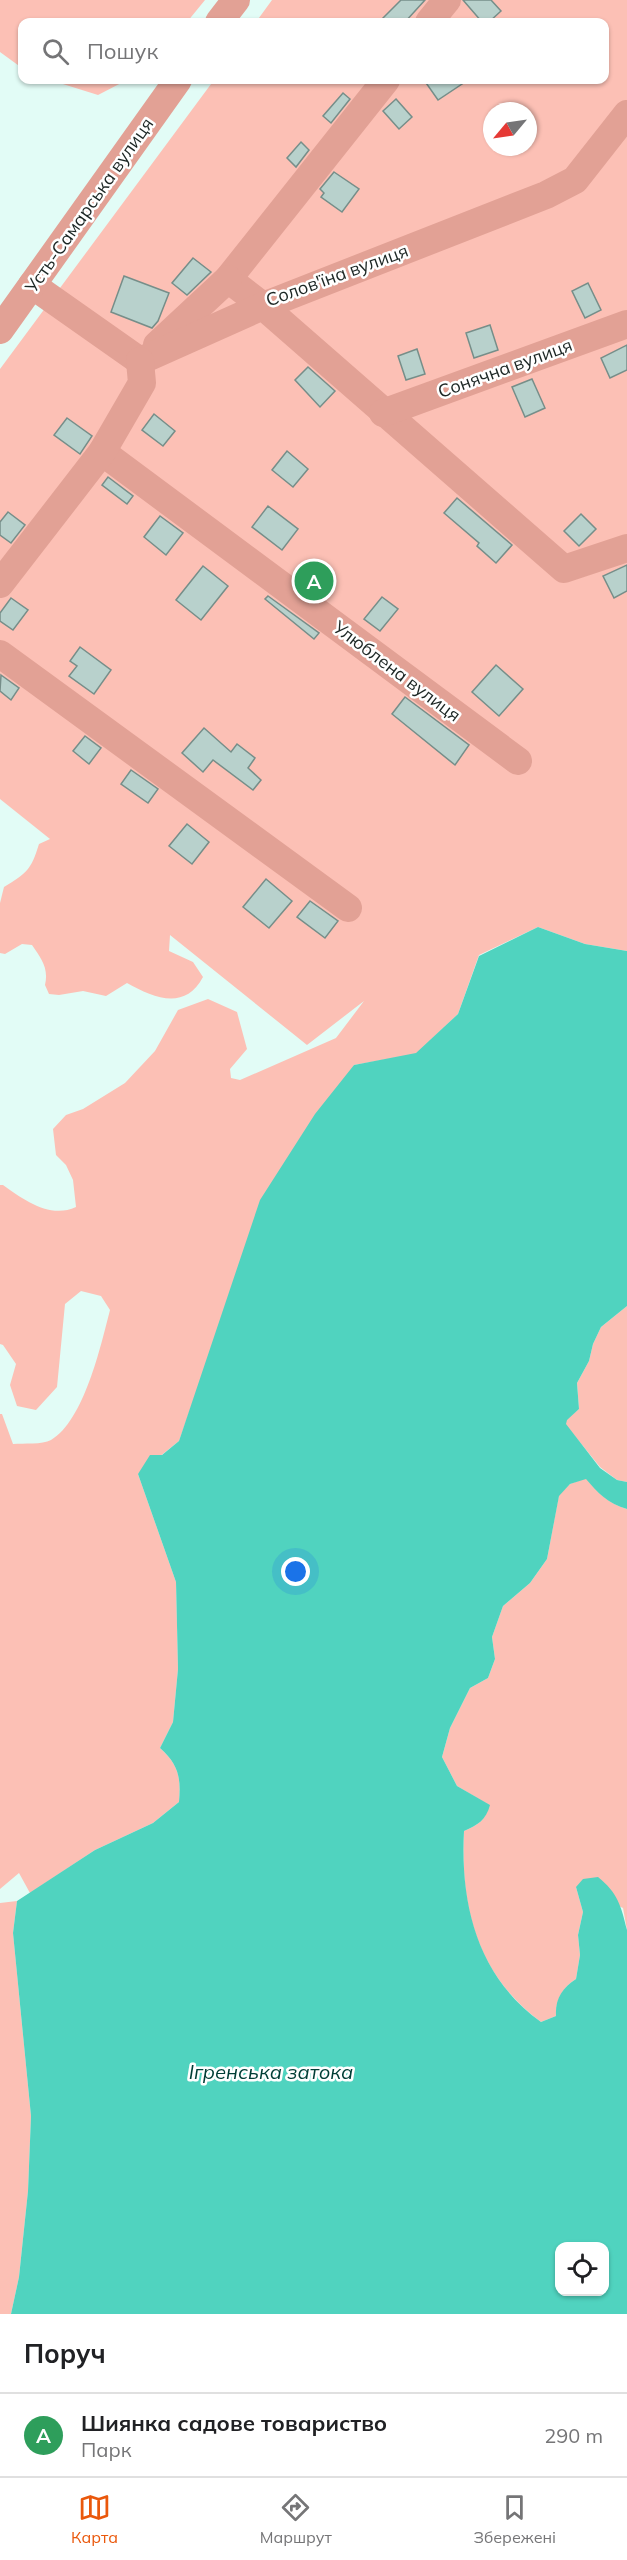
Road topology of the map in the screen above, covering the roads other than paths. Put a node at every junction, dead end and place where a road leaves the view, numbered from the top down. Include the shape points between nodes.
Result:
1 (236, 0) edge
2 (447, 0) edge
3 (222, 18) edge
4 (432, 18) edge
5 (175, 84) edge
6 (383, 84) edge
7 (627, 114) edge
8 (228, 279) junction
9 (32, 285) junction
10 (263, 306) junction
11 (627, 324) edge
12 (0, 330) edge
13 (140, 361) junction
14 (383, 413) junction
15 (102, 452) junction
16 (627, 548) edge
17 (0, 584) edge
18 (0, 654) edge
19 (518, 761) dead end
20 (348, 908) dead end

1 - 3 street
2 - 4 street
5 - 9 street, Усть-Самарська вулиця
6 - 8 street
7 - 10 street, Солов'їна вулиця via 575,180
8 - 10 street, Солов'їна вулиця
8 - 13 street
9 - 12 street, Усть-Самарська вулиця
9 - 13 street
10 - 13 street
10 - 14 street
11 - 14 street, Сонячна вулиця
13 - 15 street via 142,383
14 - 16 street via 564,569
15 - 17 street
15 - 19 street, Улюблена вулиця
18 - 20 street

